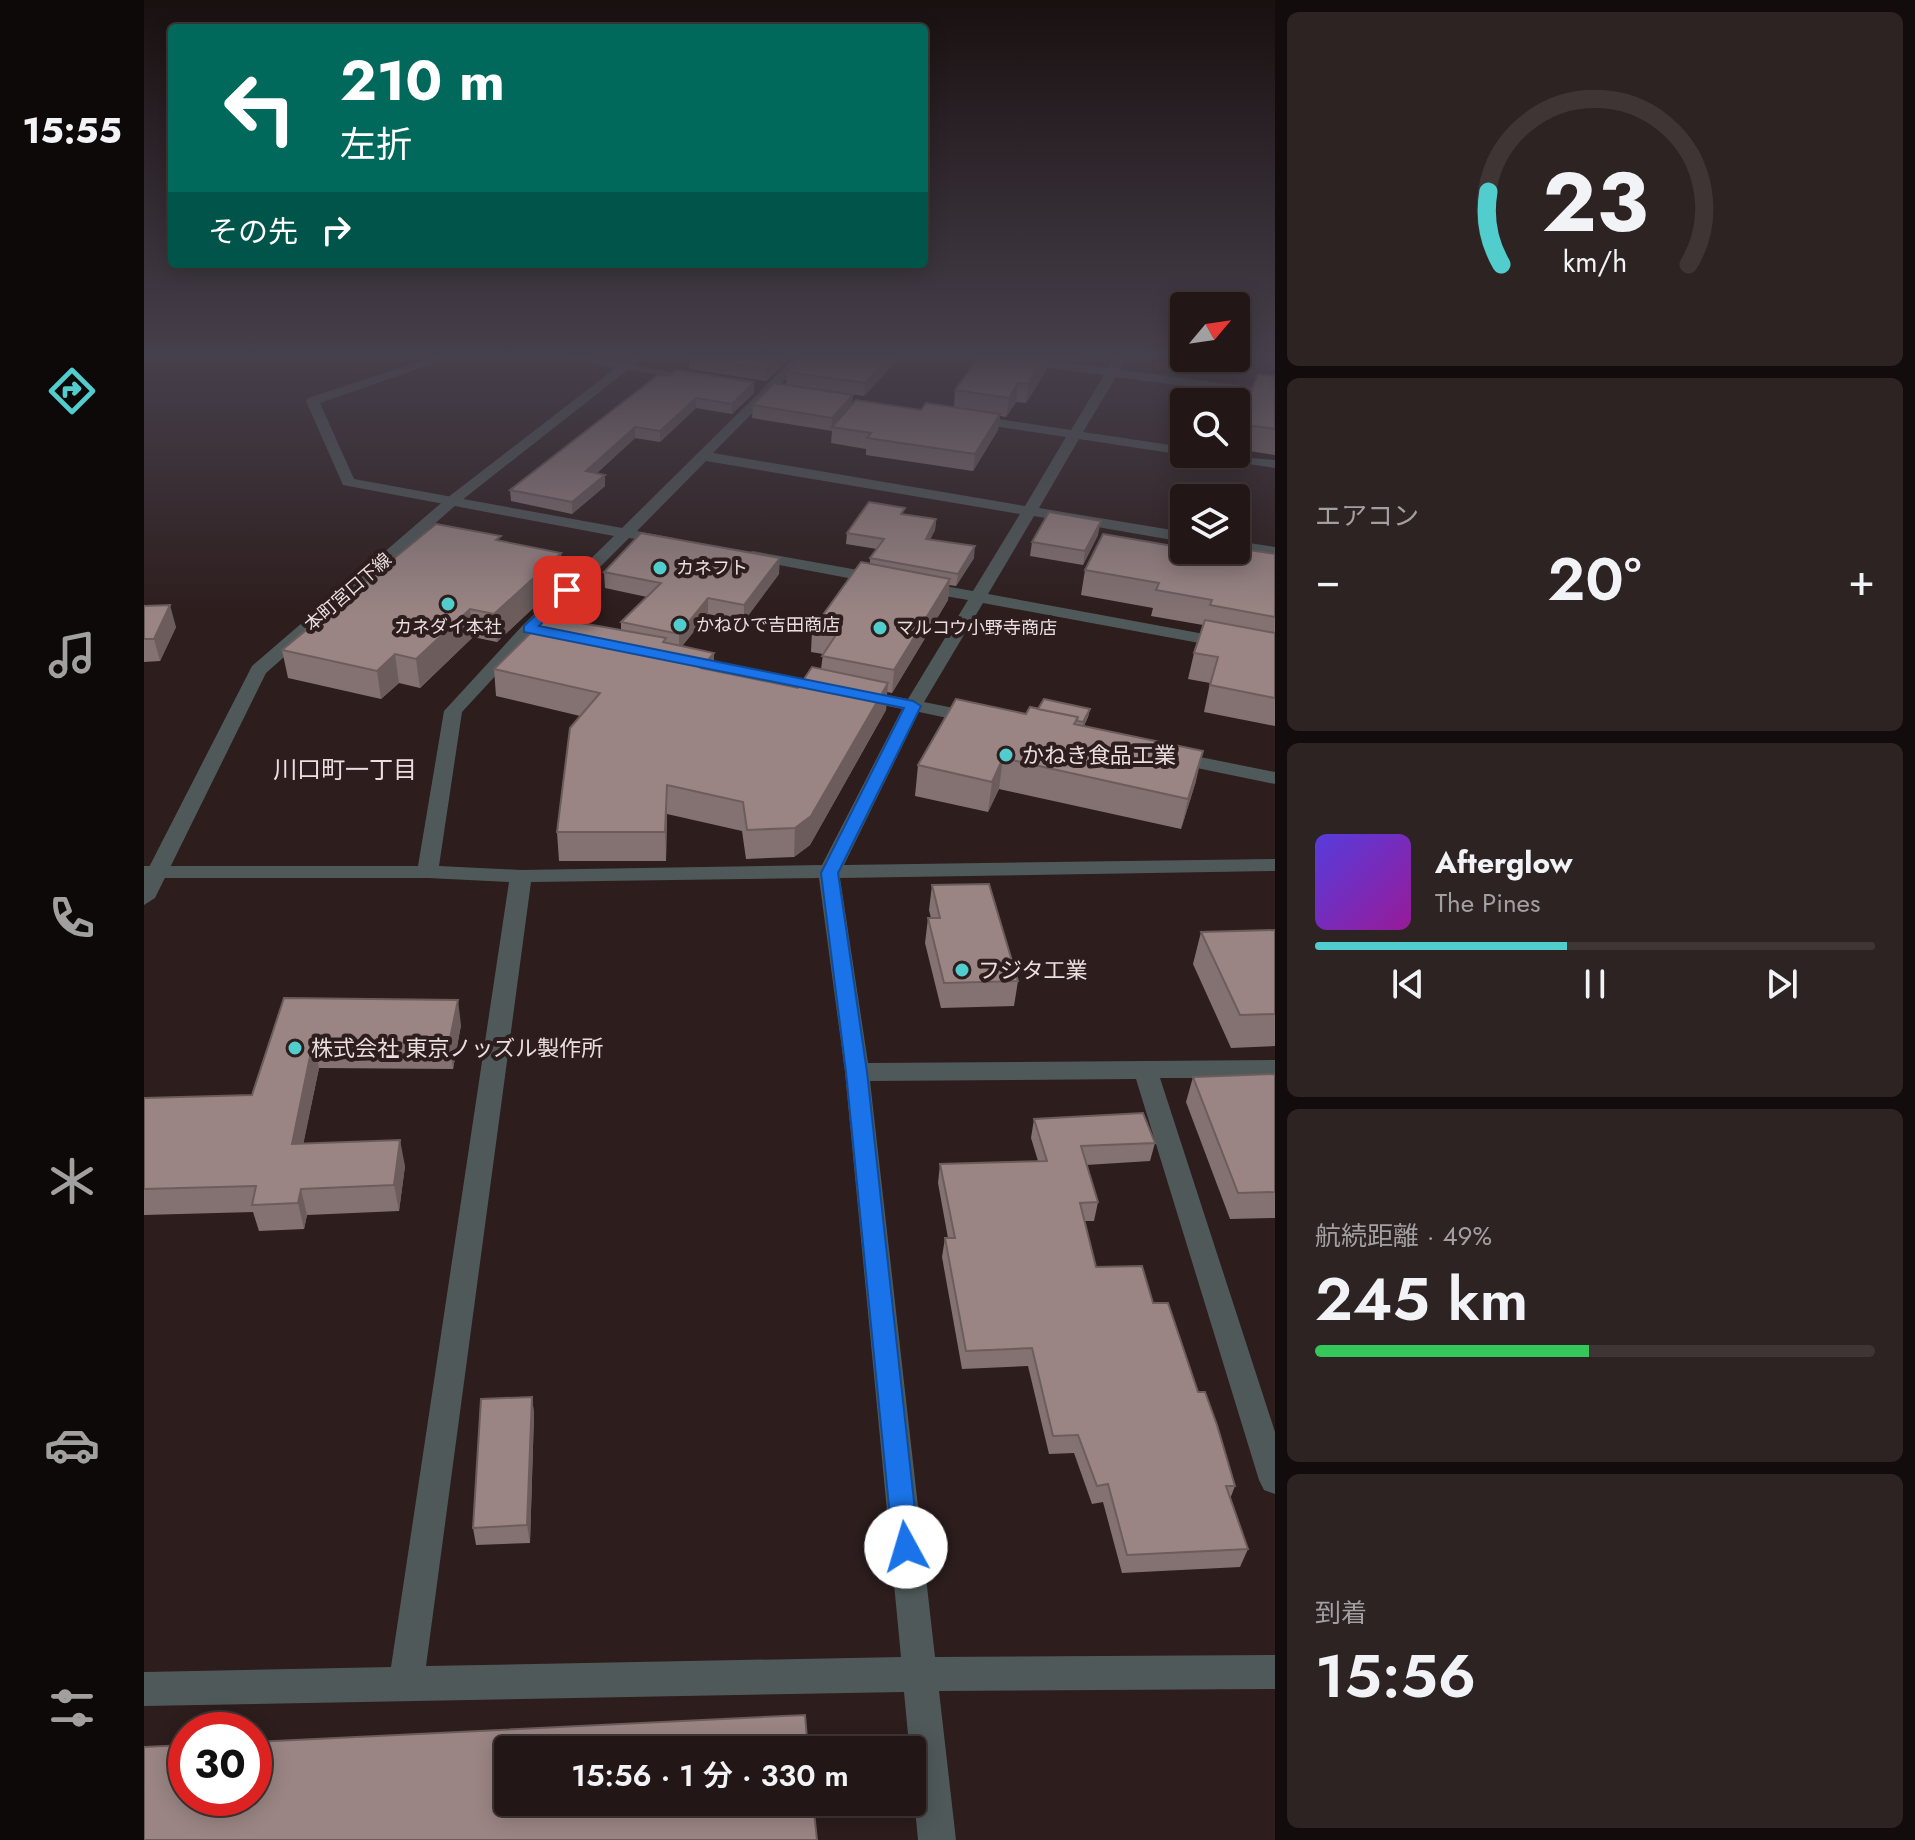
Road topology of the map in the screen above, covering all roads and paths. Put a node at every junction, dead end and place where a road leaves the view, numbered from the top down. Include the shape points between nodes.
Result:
1 (331, 443) edge
2 (527, 443) edge
3 (716, 443) edge
4 (1071, 443) edge
5 (1129, 443) edge
6 (1170, 449) edge
7 (703, 456) junction
8 (1250, 460) edge
9 (1275, 464) edge
10 (452, 501) junction
11 (1031, 512) junction
12 (625, 533) junction
13 (1170, 535) edge
14 (686, 544) edge
15 (1250, 548) edge
16 (733, 552) edge
17 (1275, 552) edge
18 (979, 598) junction
19 (529, 629) junction
20 (590, 641) edge
21 (1275, 652) edge
22 (667, 656) edge
23 (913, 706) junction
24 (989, 721) edge
25 (1154, 754) edge
26 (1275, 778) edge
27 (1275, 865) edge
28 (149, 872) edge
29 (428, 872) junction
30 (829, 873) junction
31 (521, 876) junction
32 (144, 898) edge
33 (1275, 1069) edge
34 (857, 1072) junction
35 (1146, 1072) junction
36 (1275, 1480) edge
37 (1275, 1672) edge
38 (919, 1674) junction
39 (406, 1686) junction
40 (144, 1689) edge
41 (937, 1840) edge

1 - 10 street via 348,482
2 - 10 street, 本町宮口下線
3 - 7 street
4 - 11 street
5 - 6 street
7 - 11 street
7 - 12 street
8 - 9 street
10 - 12 street
10 - 28 street, 本町宮口下線 via 258,670
11 - 13 street
11 - 18 street
12 - 14 street
12 - 19 street
15 - 17 street
16 - 18 street
18 - 21 street
18 - 23 street
19 - 20 street
19 - 29 street via 453,711
22 - 23 street
23 - 24 street
23 - 30 street
25 - 26 street
27 - 30 street
28 - 29 street
28 - 32 street, 本町宮口下線
29 - 31 street
30 - 31 street
30 - 34 street
31 - 39 street
33 - 35 street
34 - 35 street
34 - 38 street
35 - 36 street
37 - 38 street
38 - 39 street
38 - 41 street
39 - 40 street

